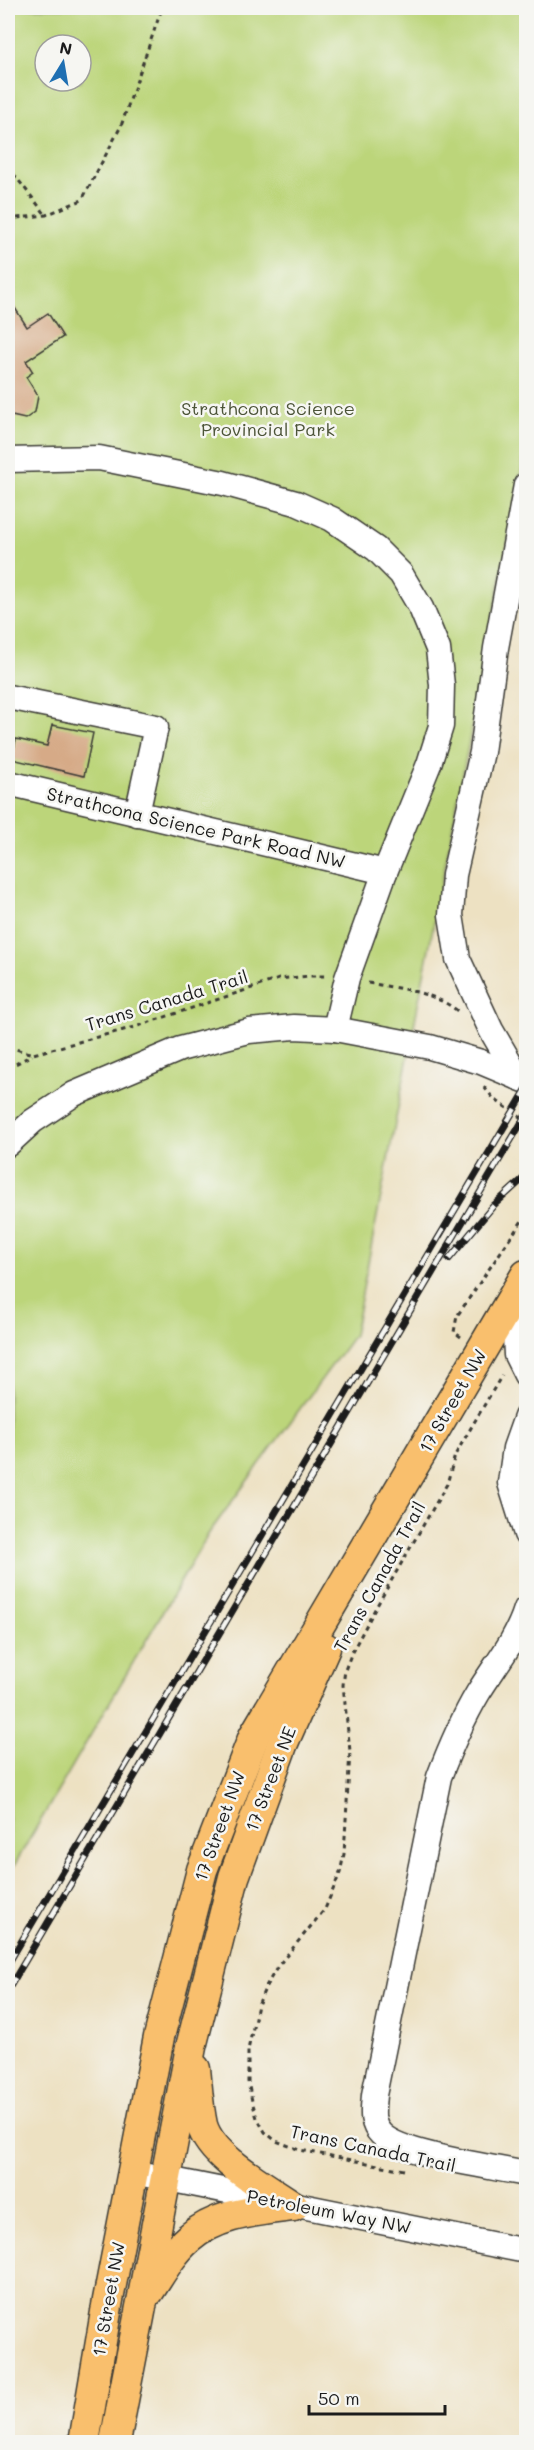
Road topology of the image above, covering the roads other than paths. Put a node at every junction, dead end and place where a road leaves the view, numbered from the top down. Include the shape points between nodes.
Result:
1 (8, 460) edge
2 (526, 485) edge
3 (8, 697) edge
4 (8, 783) edge
5 (137, 814) junction
6 (385, 872) junction
7 (335, 1029) junction
8 (523, 1080) edge
9 (8, 1144) edge
10 (520, 1286) edge
11 (526, 1375) edge
12 (526, 1417) edge
13 (382, 1522) junction
14 (526, 1534) edge
15 (526, 1609) edge
16 (191, 2047) junction
17 (133, 2172) junction
18 (526, 2174) edge
19 (165, 2177) junction
20 (293, 2205) junction
21 (526, 2251) edge
22 (142, 2300) junction
23 (84, 2442) edge
24 (114, 2442) edge

1 - 6 street via 99,458 296,502 332,519 368,543 400,574 421,608 438,649 441,726
2 - 8 street via 496,648 482,752 454,875 451,915 458,959 491,1030
3 - 5 street via 156,727
4 - 5 street, Strathcona Science Park Road NW
5 - 6 street, Strathcona Science Park Road NW
6 - 7 street via 347,978
7 - 8 street via 430,1047
7 - 9 street via 249,1031 180,1049 74,1094 33,1121
10 - 11 street via 516,1355
10 - 13 main road, 17 Street NW
12 - 14 street via 515,1448 510,1483
13 - 16 main road, 17 Street NE via 278,1756 234,1877
13 - 17 main road, 17 Street NW via 254,1736 202,1870 159,2037
15 - 18 street via 513,1641 456,1732 439,1777 374,2095 372,2121 381,2135 408,2149
16 - 19 main road
16 - 20 main road via 203,2127 212,2144
17 - 19 street, Petroleum Way NW
17 - 23 main road, 17 Street NW
19 - 20 street, Petroleum Way NW
19 - 22 main road
20 - 21 street, Petroleum Way NW
20 - 22 main road via 235,2214 189,2238
22 - 24 main road, 17 Street NW

